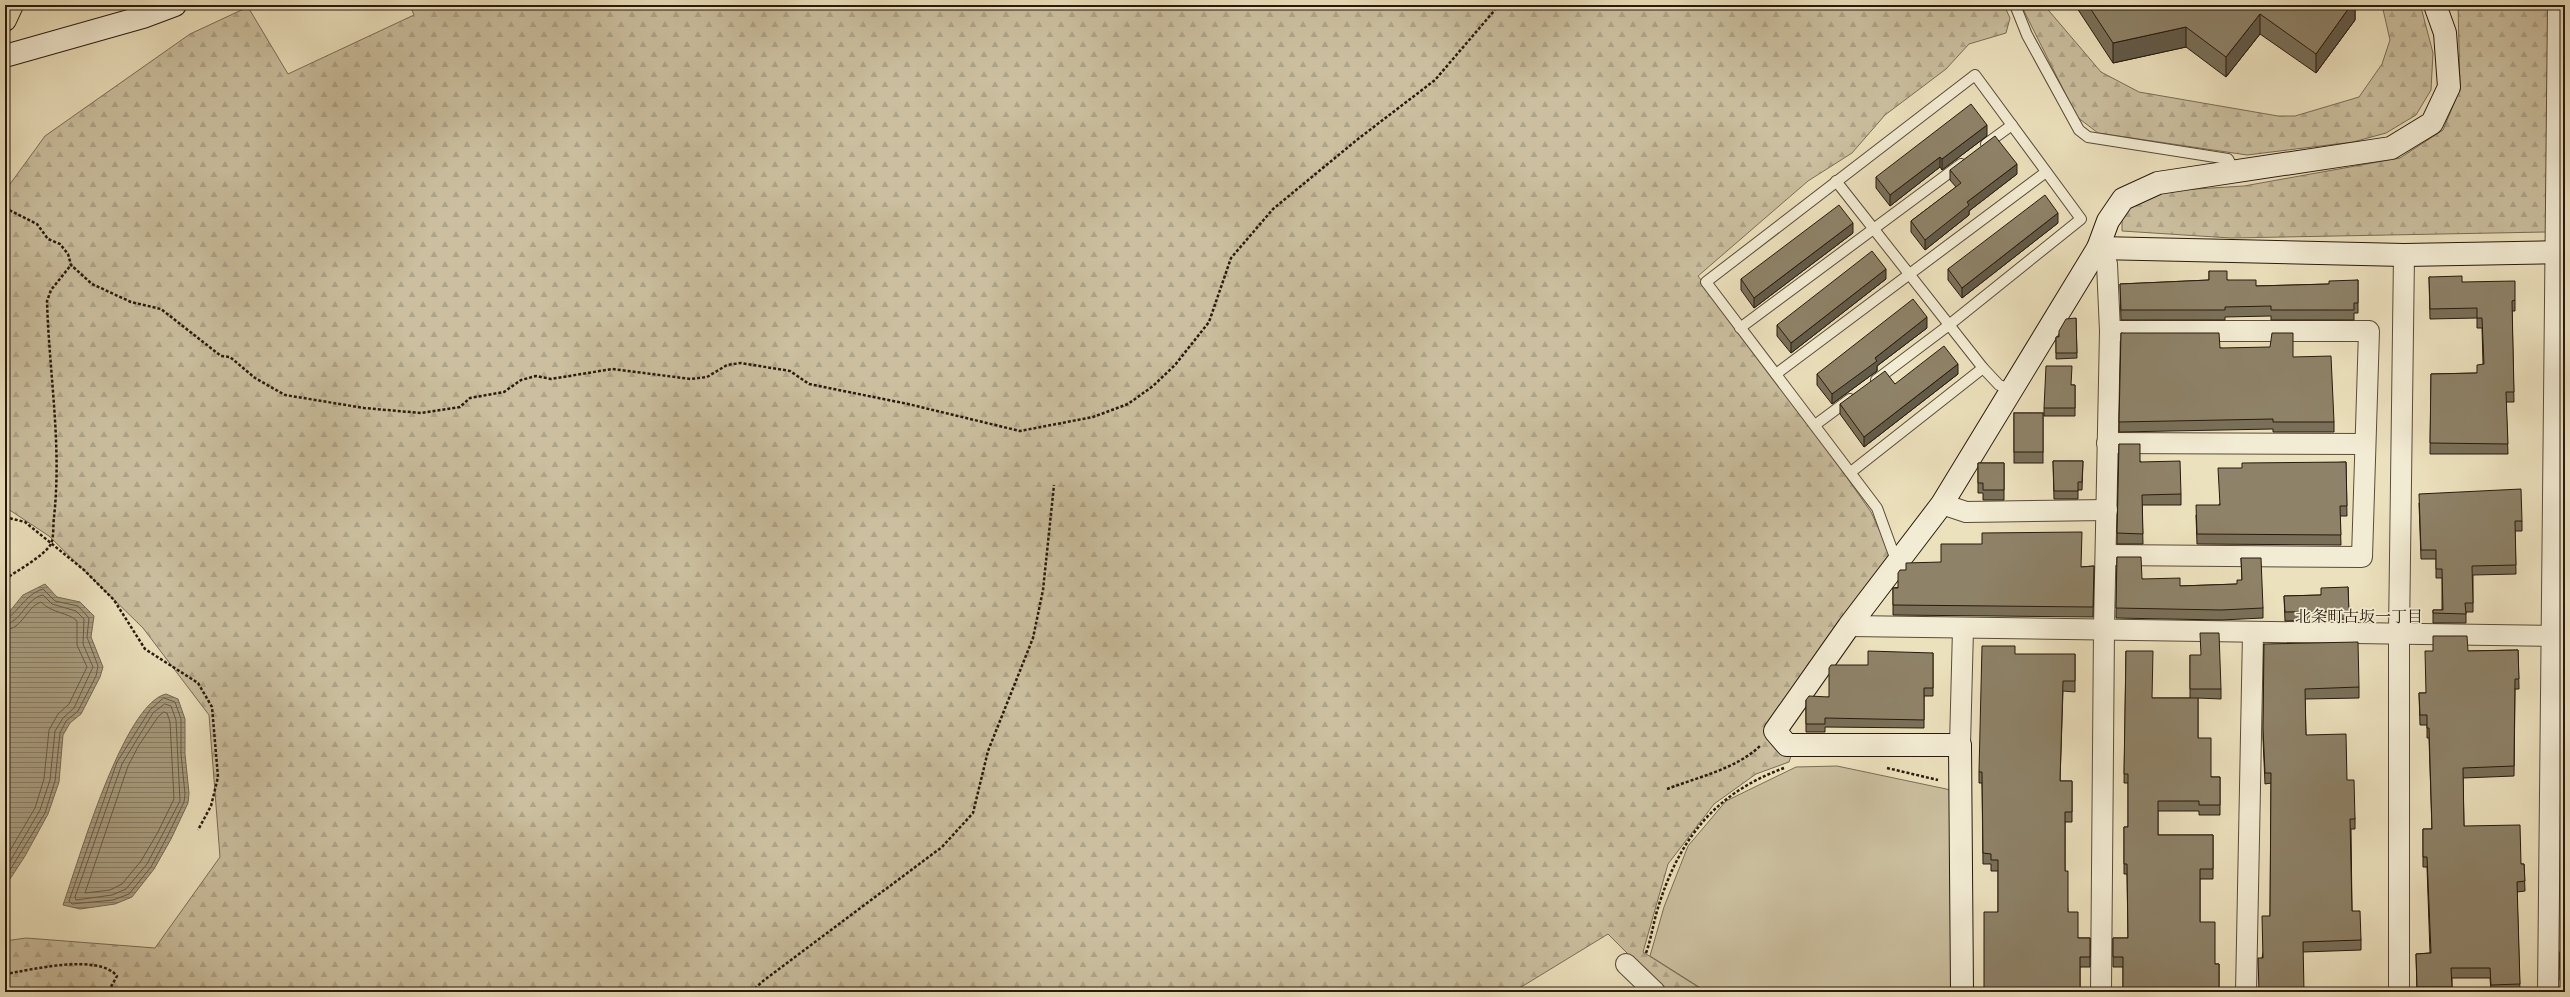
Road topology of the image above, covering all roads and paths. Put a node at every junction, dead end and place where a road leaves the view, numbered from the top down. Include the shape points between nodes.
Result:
1 (12, 5) edge
2 (175, 5) edge
3 (1497, 5) edge
4 (2014, 5) edge
5 (2435, 5) edge
6 (2558, 5) edge
7 (5, 20) edge
8 (5, 56) edge
9 (2012, 125) junction
10 (1981, 148) edge
11 (1968, 158) edge
12 (2046, 172) junction
13 (2237, 173) junction
14 (1836, 181) junction
15 (5, 208) edge
16 (1875, 230) junction
17 (2098, 248) junction
18 (2560, 252) edge
19 (2404, 255) junction
20 (71, 266) junction
21 (1912, 275) junction
22 (1950, 325) junction
23 (1740, 328) junction
24 (2110, 332) junction
25 (1983, 368) junction
26 (1776, 374) junction
27 (2012, 390) junction
28 (1815, 425) junction
29 (2107, 443) junction
30 (2365, 444) junction
31 (1851, 472) junction
32 (1054, 485) dead end
33 (1942, 504) junction
34 (2107, 510) junction
35 (5, 517) edge
36 (50, 544) junction
37 (2107, 555) junction
38 (1897, 563) junction
39 (5, 579) edge
40 (1849, 626) junction
41 (2104, 628) junction
42 (1963, 629) junction
43 (2253, 632) junction
44 (2399, 633) junction
45 (2559, 636) edge
46 (1775, 732) junction
47 (1960, 745) junction
48 (1790, 766) dead end
49 (1885, 768) dead end
50 (1960, 785) junction
51 (1667, 789) dead end
52 (198, 830) dead end
53 (1645, 956) dead end
54 (1626, 964) dead end
55 (5, 974) edge
56 (108, 992) edge
57 (751, 992) edge
58 (1655, 992) edge
59 (1962, 992) edge
60 (2101, 992) edge
61 (2246, 992) edge
62 (2399, 992) edge
63 (2548, 992) edge

1 - 7 main road
2 - 8 street via 143,17
3 - 20 path via 1435,80 1273,209 1231,258 1209,322 1175,365 1154,386 1128,404 1093,418 1020,431 908,404 809,384 790,371 741,363 727,365 707,376 691,379 612,369 551,379 536,376 522,380 504,392 470,398 460,407 422,412 313,401 279,392 255,378 230,358 221,356 161,309 131,302 92,284
4 - 13 lane via 2079,130 2088,137 2228,159
5 - 13 street via 2445,33 2449,87 2432,123 2391,148
6 - 18 street
9 - 10 lane
9 - 12 lane
9 - 14 lane via 1975,75
11 - 16 lane
12 - 21 lane
12 - 22 lane via 2081,219
13 - 17 street via 2158,184 2123,199 2108,221
14 - 16 lane
14 - 23 lane via 1706,282
15 - 20 path via 36,224 48,239 60,244 68,254
16 - 21 lane
16 - 23 lane
17 - 19 street
17 - 24 street via 2107,264
17 - 27 street
18 - 19 street
18 - 45 street
19 - 44 street
20 - 36 path via 51,290 47,301 55,424 56,504
21 - 22 lane
21 - 26 lane
22 - 25 lane
22 - 28 lane
23 - 26 lane
24 - 29 street
24 - 30 street via 2369,331
25 - 27 lane via 1999,385
25 - 31 lane
26 - 28 lane
27 - 33 street
28 - 31 lane
29 - 30 street
29 - 34 street
30 - 37 street via 2362,557
31 - 38 lane via 1877,508
32 - 57 path via 1043,590 1033,638 988,751 973,813 942,847
33 - 34 street via 1966,512
33 - 38 street
34 - 37 street
35 - 36 path via 26,522
36 - 39 path
36 - 52 path via 84,570 114,600 146,649 198,683 212,707 218,777 211,806
37 - 41 street
38 - 40 street
40 - 42 street
40 - 46 street
41 - 42 street
41 - 43 street
41 - 60 street
42 - 47 street
43 - 44 street
43 - 61 street
44 - 45 street
44 - 62 street
45 - 63 street
46 - 47 street via 1787,745
46 - 51 path via 1753,753 1729,766
47 - 50 street
48 - 53 path via 1721,801 1685,846 1672,869
49 - 50 path
50 - 59 street
54 - 58 street
55 - 56 path via 63,964 101,967 112,970 117,976

